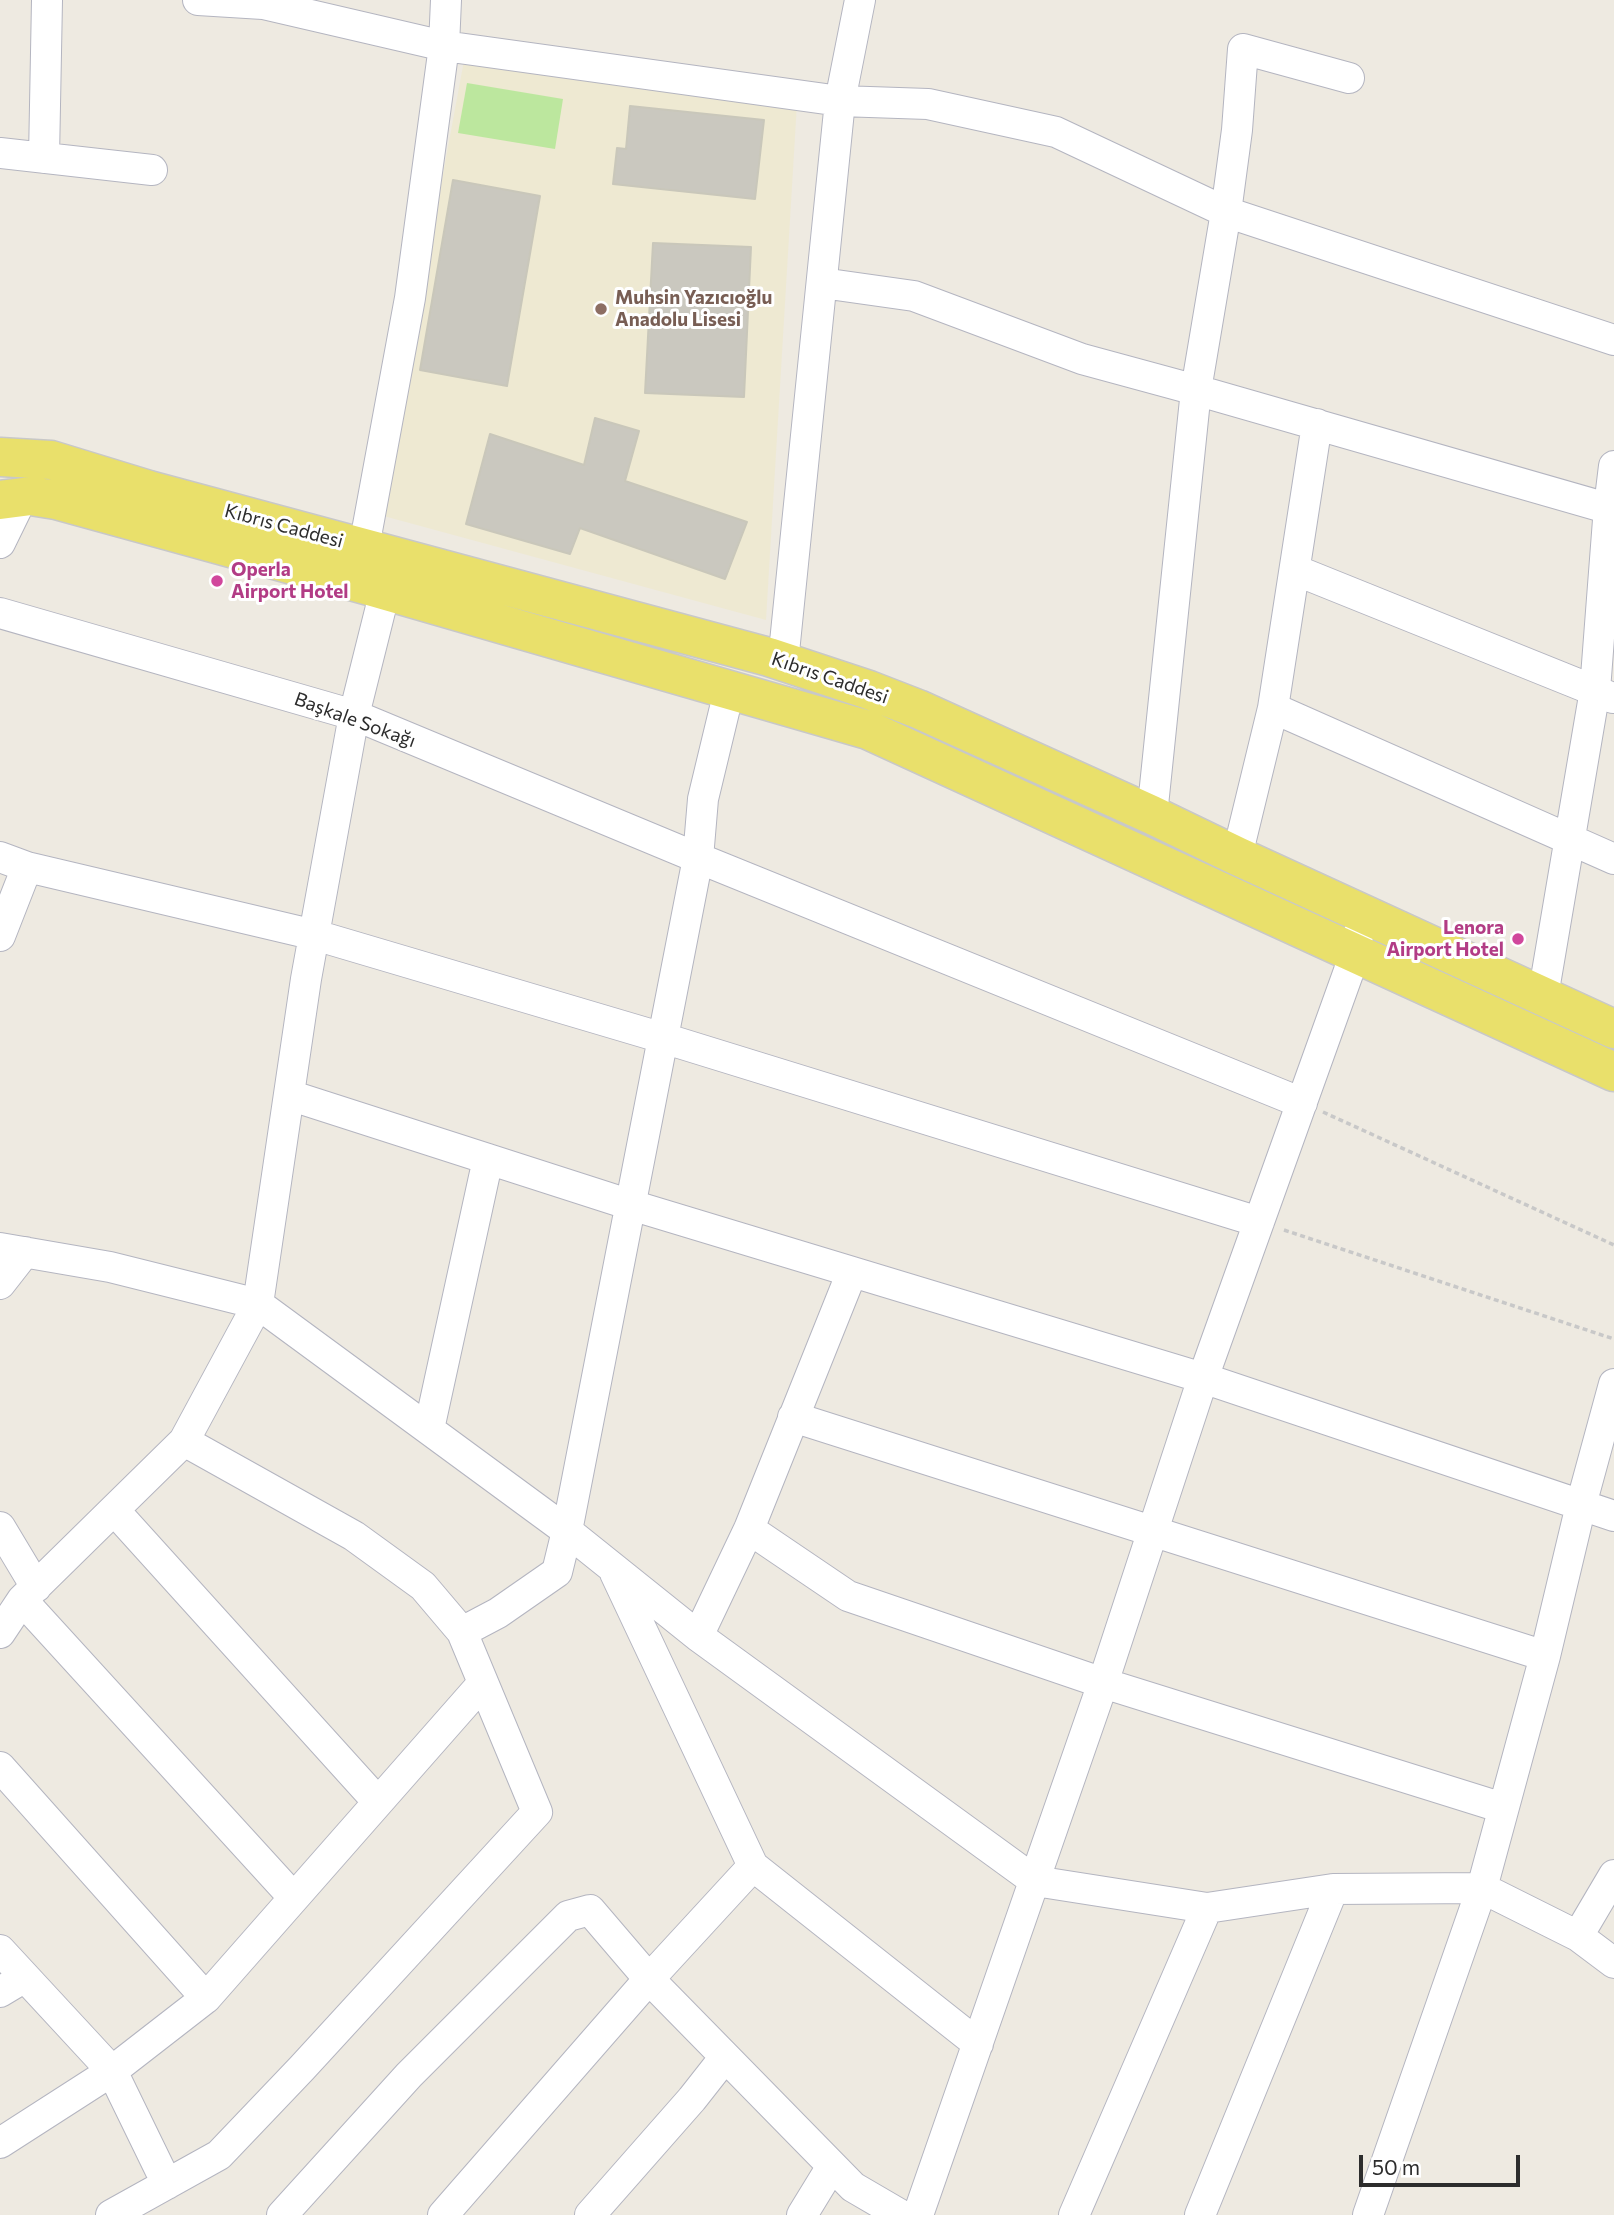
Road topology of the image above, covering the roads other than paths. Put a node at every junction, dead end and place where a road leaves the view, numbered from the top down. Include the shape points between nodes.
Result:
1 (47, 0) edge
2 (198, 0) edge
3 (446, 0) edge
4 (860, 0) edge
5 (444, 46) junction
6 (1349, 78) dead end
7 (840, 102) junction
8 (0, 153) edge
9 (44, 158) junction
10 (152, 170) dead end
11 (1226, 212) junction
12 (822, 283) junction
13 (1614, 340) edge
14 (1196, 390) junction
15 (1317, 425) junction
16 (0, 457) edge
17 (1614, 466) edge
18 (11, 499) edge
19 (1611, 509) edge
20 (0, 543) edge
21 (364, 547) junction
22 (1295, 570) junction
23 (385, 591) junction
24 (0, 613) edge
25 (783, 662) junction
26 (729, 691) junction
27 (1605, 694) edge
28 (1273, 708) junction
29 (354, 715) junction
30 (1152, 815) junction
31 (1569, 838) junction
32 (1237, 856) junction
33 (698, 858) junction
34 (1614, 859) edge
35 (13, 862) edge
36 (1362, 914) junction
37 (315, 935) junction
38 (0, 936) edge
39 (1355, 954) junction
40 (1543, 996) junction
41 (1614, 1029) edge
42 (663, 1038) junction
43 (1614, 1072) edge
44 (289, 1095) junction
45 (1302, 1102) junction
46 (488, 1159) junction
47 (631, 1205) junction
48 (1259, 1222) junction
49 (12, 1250) edge
50 (852, 1272) junction
51 (0, 1284) edge
52 (258, 1304) junction
53 (1203, 1378) junction
54 (1614, 1384) edge
55 (793, 1417) junction
56 (429, 1429) junction
57 (184, 1441) junction
58 (1581, 1506) junction
59 (114, 1510) junction
60 (1614, 1516) edge
61 (0, 1527) edge
62 (748, 1529) junction
63 (567, 1531) junction
64 (1154, 1532) junction
65 (611, 1566) junction
66 (29, 1594) junction
67 (462, 1632) junction
68 (0, 1633) edge
69 (698, 1636) junction
70 (1545, 1656) junction
71 (483, 1683) junction
72 (1103, 1683) junction
73 (0, 1768) edge
74 (378, 1802) junction
75 (1503, 1808) junction
76 (753, 1866) junction
77 (1614, 1875) edge
78 (1035, 1881) junction
79 (1482, 1888) junction
80 (1333, 1889) junction
81 (294, 1898) junction
82 (1207, 1908) junction
83 (1577, 1936) junction
84 (0, 1950) edge
85 (1614, 1963) edge
86 (649, 1979) junction
87 (13, 1984) edge
88 (206, 1998) junction
89 (978, 2043) junction
90 (725, 2057) junction
91 (112, 2071) junction
92 (0, 2143) edge
93 (832, 2166) junction
94 (167, 2184) junction
95 (130, 2211) edge
96 (282, 2215) edge
97 (443, 2215) edge
98 (590, 2215) edge
99 (802, 2215) edge
100 (901, 2215) edge
101 (918, 2215) edge
102 (1074, 2215) edge
103 (1200, 2215) edge
104 (1368, 2215) edge

1 - 9 street
2 - 5 street via 263,4
3 - 5 street
4 - 7 street
5 - 7 street
5 - 21 street via 410,298
6 - 11 street via 1244,49
7 - 11 street via 928,104 1056,132
7 - 12 street
8 - 9 street
9 - 10 street
11 - 13 street
11 - 14 street
12 - 14 street via 914,296 1082,359
12 - 25 street
14 - 15 street
14 - 30 street
15 - 19 street
15 - 22 street
16 - 21 main road, Kıbrıs Caddesi via 51,460
17 - 19 street
18 - 20 street
18 - 23 main road via 56,500
19 - 27 street
21 - 23 street
21 - 25 main road, Kıbrıs Caddesi
22 - 27 street
22 - 28 street
23 - 26 main road
23 - 29 street
24 - 29 street, Başkale Sokağı
25 - 30 main road, Kıbrıs Caddesi via 918,709
26 - 33 street via 703,799
26 - 39 main road via 830,717 895,740
27 - 31 street
28 - 31 street
28 - 32 street
29 - 33 street, Başkale Sokağı
29 - 37 street
30 - 32 main road, Kıbrıs Caddesi
31 - 34 street
31 - 40 street
32 - 36 main road, Kıbrıs Caddesi
33 - 42 street
33 - 45 street, Başkale Sokağı
35 - 37 street
35 - 38 street
36 - 39 street
36 - 40 main road, Kıbrıs Caddesi
37 - 42 street
37 - 44 street
39 - 43 main road
39 - 45 street
40 - 41 main road, Kıbrıs Caddesi
42 - 47 street
42 - 48 street
44 - 46 street
44 - 52 street
45 - 48 street
46 - 47 street
46 - 56 street
47 - 50 street
47 - 63 street
48 - 53 street
49 - 51 street
49 - 52 street via 110,1267
50 - 53 street
50 - 55 street
52 - 56 street
52 - 57 street
53 - 58 street
53 - 64 street
54 - 58 street
55 - 62 street
55 - 64 street
56 - 63 street
57 - 59 street
57 - 67 street via 354,1536 422,1586
58 - 60 street
58 - 70 street
59 - 66 street
59 - 74 street
61 - 66 street
62 - 69 street
62 - 72 street via 848,1595
63 - 65 street
63 - 67 street via 557,1572
64 - 70 street
64 - 72 street
65 - 69 street
65 - 76 street
66 - 68 street
66 - 81 street
67 - 71 street
69 - 78 street
70 - 75 street
71 - 74 street
71 - 94 street via 537,1812 219,2155
72 - 75 street
72 - 78 street
73 - 88 street
74 - 81 street
75 - 79 street
76 - 86 street
76 - 89 street
77 - 83 street
78 - 82 street
78 - 89 street
79 - 80 street
79 - 83 street
79 - 104 street
80 - 82 street
80 - 103 street
81 - 88 street
82 - 102 street
83 - 85 street
84 - 87 street
86 - 90 street
86 - 96 street via 590,1910 568,1916 409,2075
86 - 97 street
87 - 91 street
88 - 91 street
89 - 101 street
90 - 93 street
90 - 98 street
91 - 92 street
91 - 94 street
93 - 99 street
93 - 100 street via 853,2187
94 - 95 street

